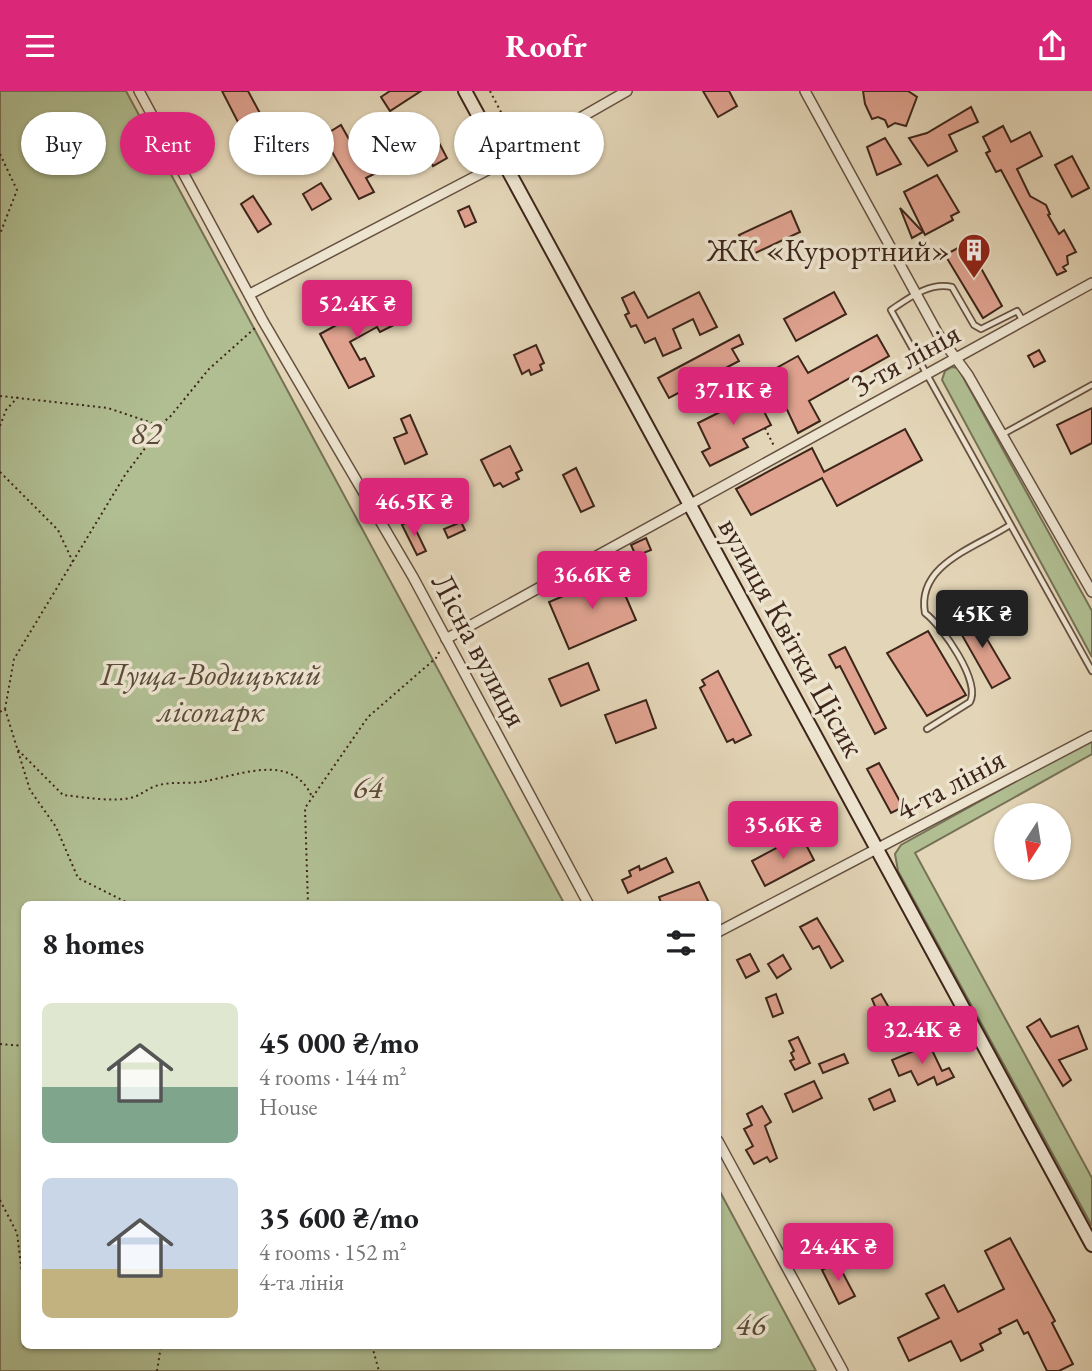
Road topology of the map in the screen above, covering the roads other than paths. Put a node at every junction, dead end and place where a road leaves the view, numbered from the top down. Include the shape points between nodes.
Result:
1 (139, 91) edge
2 (465, 91) edge
3 (626, 91) edge
4 (805, 91) edge
5 (476, 112) edge
6 (589, 112) edge
7 (478, 175) edge
8 (510, 175) edge
9 (1092, 283) edge
10 (916, 293) junction
11 (250, 294) junction
12 (1024, 322) junction
13 (956, 360) junction
14 (927, 376) junction
15 (1092, 385) edge
16 (1003, 434) junction
17 (690, 505) junction
18 (1010, 525) junction
19 (1092, 592) edge
20 (446, 639) junction
21 (1092, 671) edge
22 (927, 729) dead end
23 (1092, 736) edge
24 (878, 850) junction
25 (587, 901) edge
26 (721, 930) edge
27 (721, 1147) edge
28 (1092, 1245) edge
29 (843, 1371) edge

1 - 11 street, Лісна вулиця
2 - 5 street, вулиця Квітки Цісик
3 - 6 street
4 - 10 street
7 - 11 street
8 - 17 street, вулиця Квітки Цісик
9 - 12 street, 3-тя лінія
10 - 12 lane via 952,287 981,329 1017,311
10 - 13 street
10 - 14 lane via 891,310
11 - 20 street, Лісна вулиця
12 - 13 street, 3-тя лінія
13 - 14 street, 3-тя лінія
13 - 16 street
14 - 17 street, 3-тя лінія
14 - 18 lane
15 - 16 lane
16 - 19 street
17 - 20 street, 3-тя лінія
17 - 24 street, вулиця Квітки Цісик
18 - 21 lane
18 - 22 lane via 938,569 926,584 925,613 938,623 973,683 970,702
20 - 25 street, Лісна вулиця
23 - 24 street, 4-та лінія
24 - 26 street, 4-та лінія
24 - 28 street, вулиця Квітки Цісик
27 - 29 street

